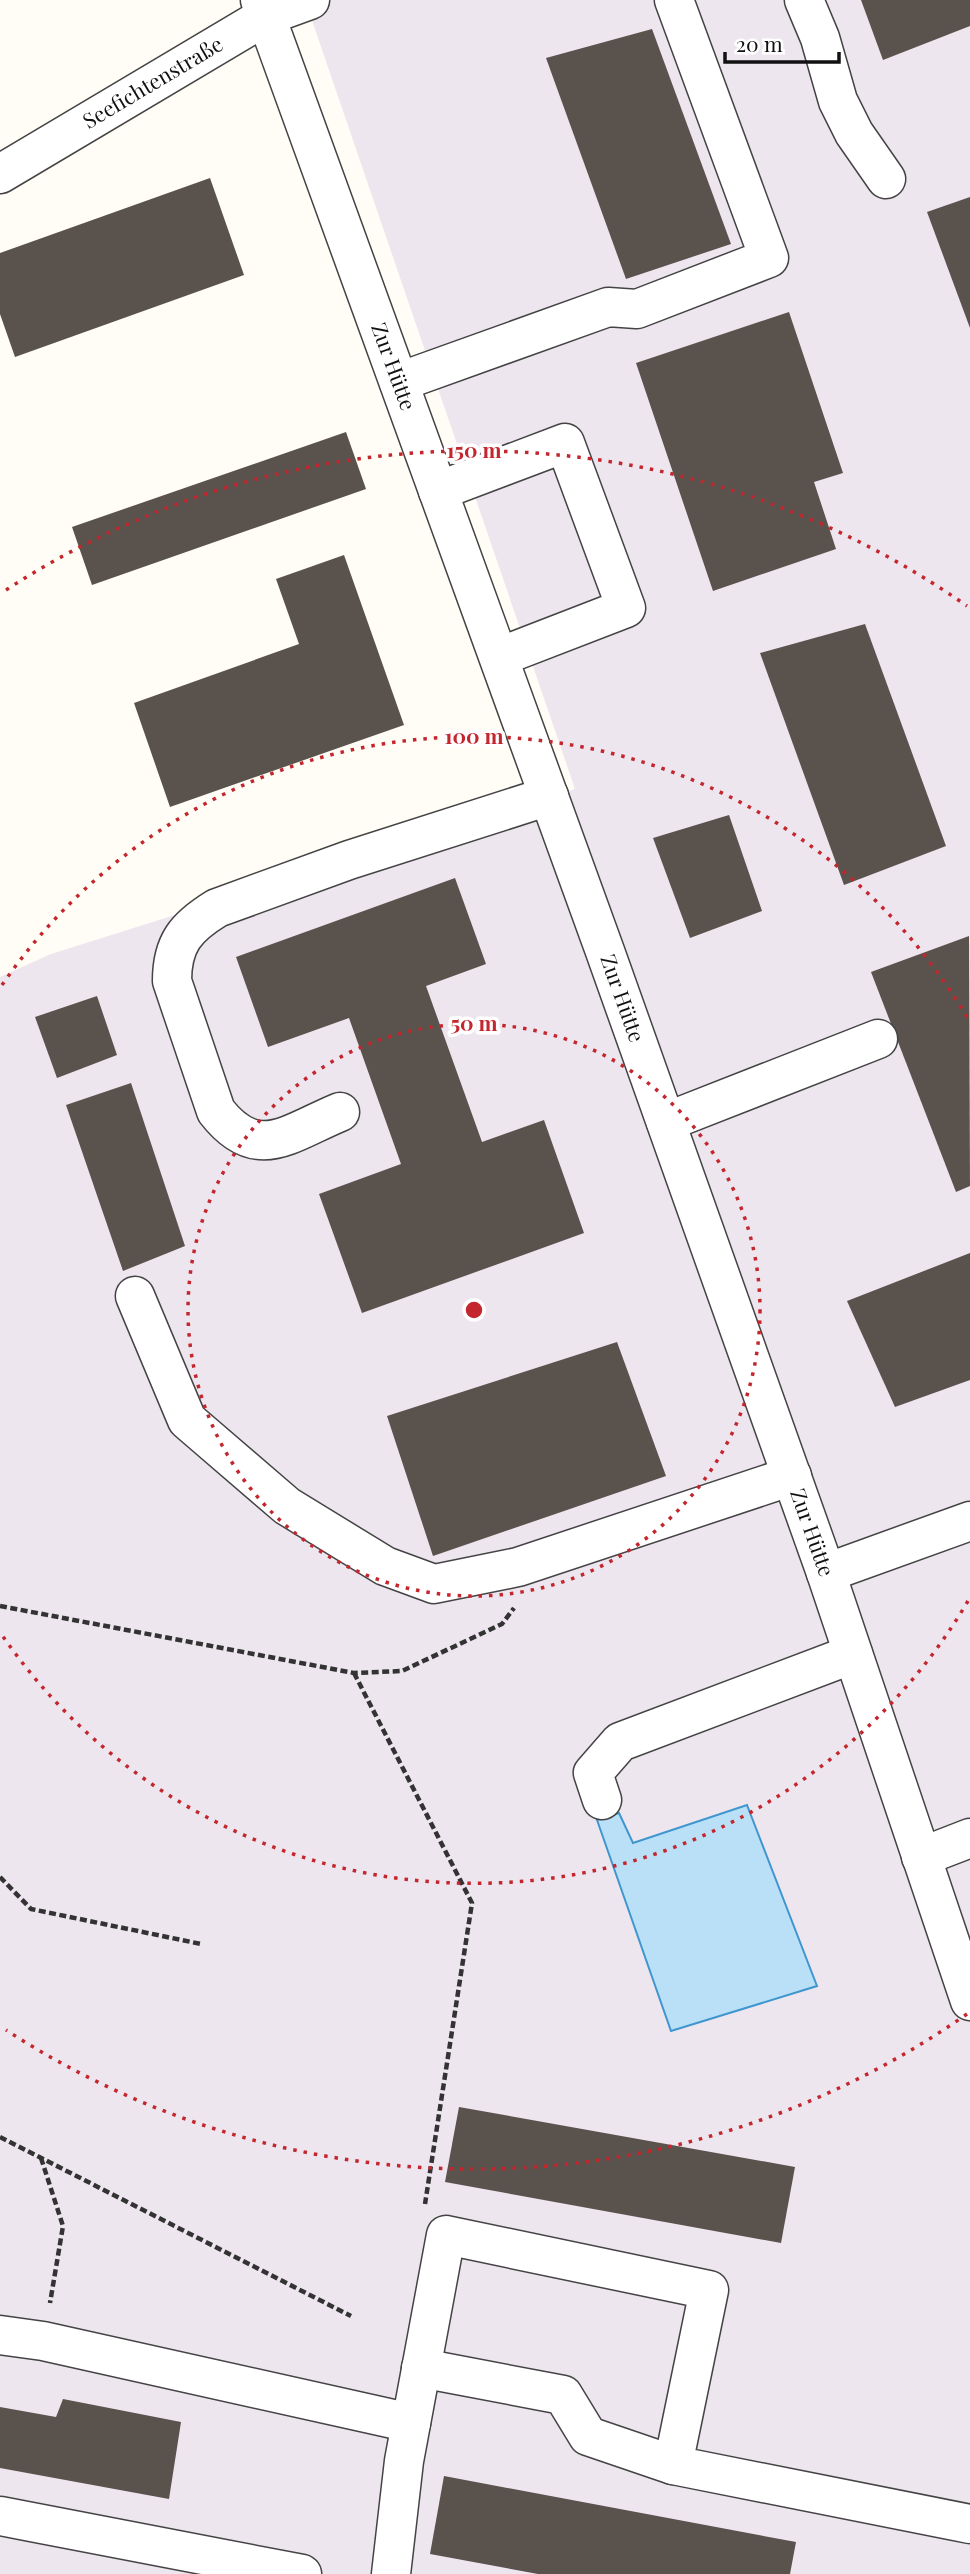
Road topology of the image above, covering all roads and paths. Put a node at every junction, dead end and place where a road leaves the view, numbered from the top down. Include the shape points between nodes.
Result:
1 (310, 0) edge
2 (674, 0) edge
3 (804, 0) edge
4 (263, 8) edge
5 (0, 174) edge
6 (886, 179) dead end
7 (399, 382) junction
8 (438, 491) junction
9 (499, 657) junction
10 (549, 796) junction
11 (878, 1039) dead end
12 (340, 1112) dead end
13 (666, 1122) junction
14 (135, 1296) dead end
15 (792, 1476) junction
16 (970, 1522) edge
17 (826, 1573) junction
18 (517, 1605) dead end
19 (0, 1606) edge
20 (853, 1654) junction
21 (354, 1673) junction
22 (602, 1800) dead end
23 (970, 1838) edge
24 (922, 1857) junction
25 (0, 1877) edge
26 (201, 1944) dead end
27 (970, 2001) edge
28 (0, 2137) edge
29 (40, 2157) junction
30 (446, 2235) junction
31 (351, 2316) dead end
32 (0, 2335) edge
33 (43, 2341) junction
34 (421, 2368) junction
35 (411, 2423) junction
36 (673, 2465) junction
37 (0, 2516) edge
38 (970, 2524) edge
39 (302, 2574) edge
40 (391, 2574) edge

1 - 4 street, Seefichtenstraße
2 - 7 street via 769,258 637,309 608,307
3 - 6 street via 838,101
4 - 5 street, Seefichtenstraße
4 - 7 street, Zur Hütte
7 - 8 street, Zur Hütte
8 - 9 street, Zur Hütte
8 - 9 street via 565,443 626,608
9 - 10 street, Zur Hütte
10 - 12 street via 217,908 198,919 183,936 172,959 172,981 216,1111 229,1128 248,1140 270,1141
10 - 13 street, Zur Hütte
11 - 13 street
13 - 15 street, Zur Hütte
14 - 15 street via 187,1420 287,1506 385,1566 434,1584 518,1567
15 - 17 street, Zur Hütte
16 - 17 street
17 - 20 street, Zur Hütte
18 - 21 path via 502,1625 402,1671
19 - 21 path
20 - 22 street via 620,1742 593,1773
20 - 24 street, Zur Hütte
21 - 30 path via 472,1903 425,2203
23 - 24 street
24 - 27 street, Zur Hütte
25 - 26 path via 30,1909
28 - 29 path
29 - 31 path
29 - 33 path via 62,2226
30 - 34 street
30 - 36 street via 709,2290
32 - 33 street
33 - 35 street
34 - 35 street
34 - 36 street via 564,2395 588,2436
35 - 40 street
36 - 38 street
37 - 39 street

